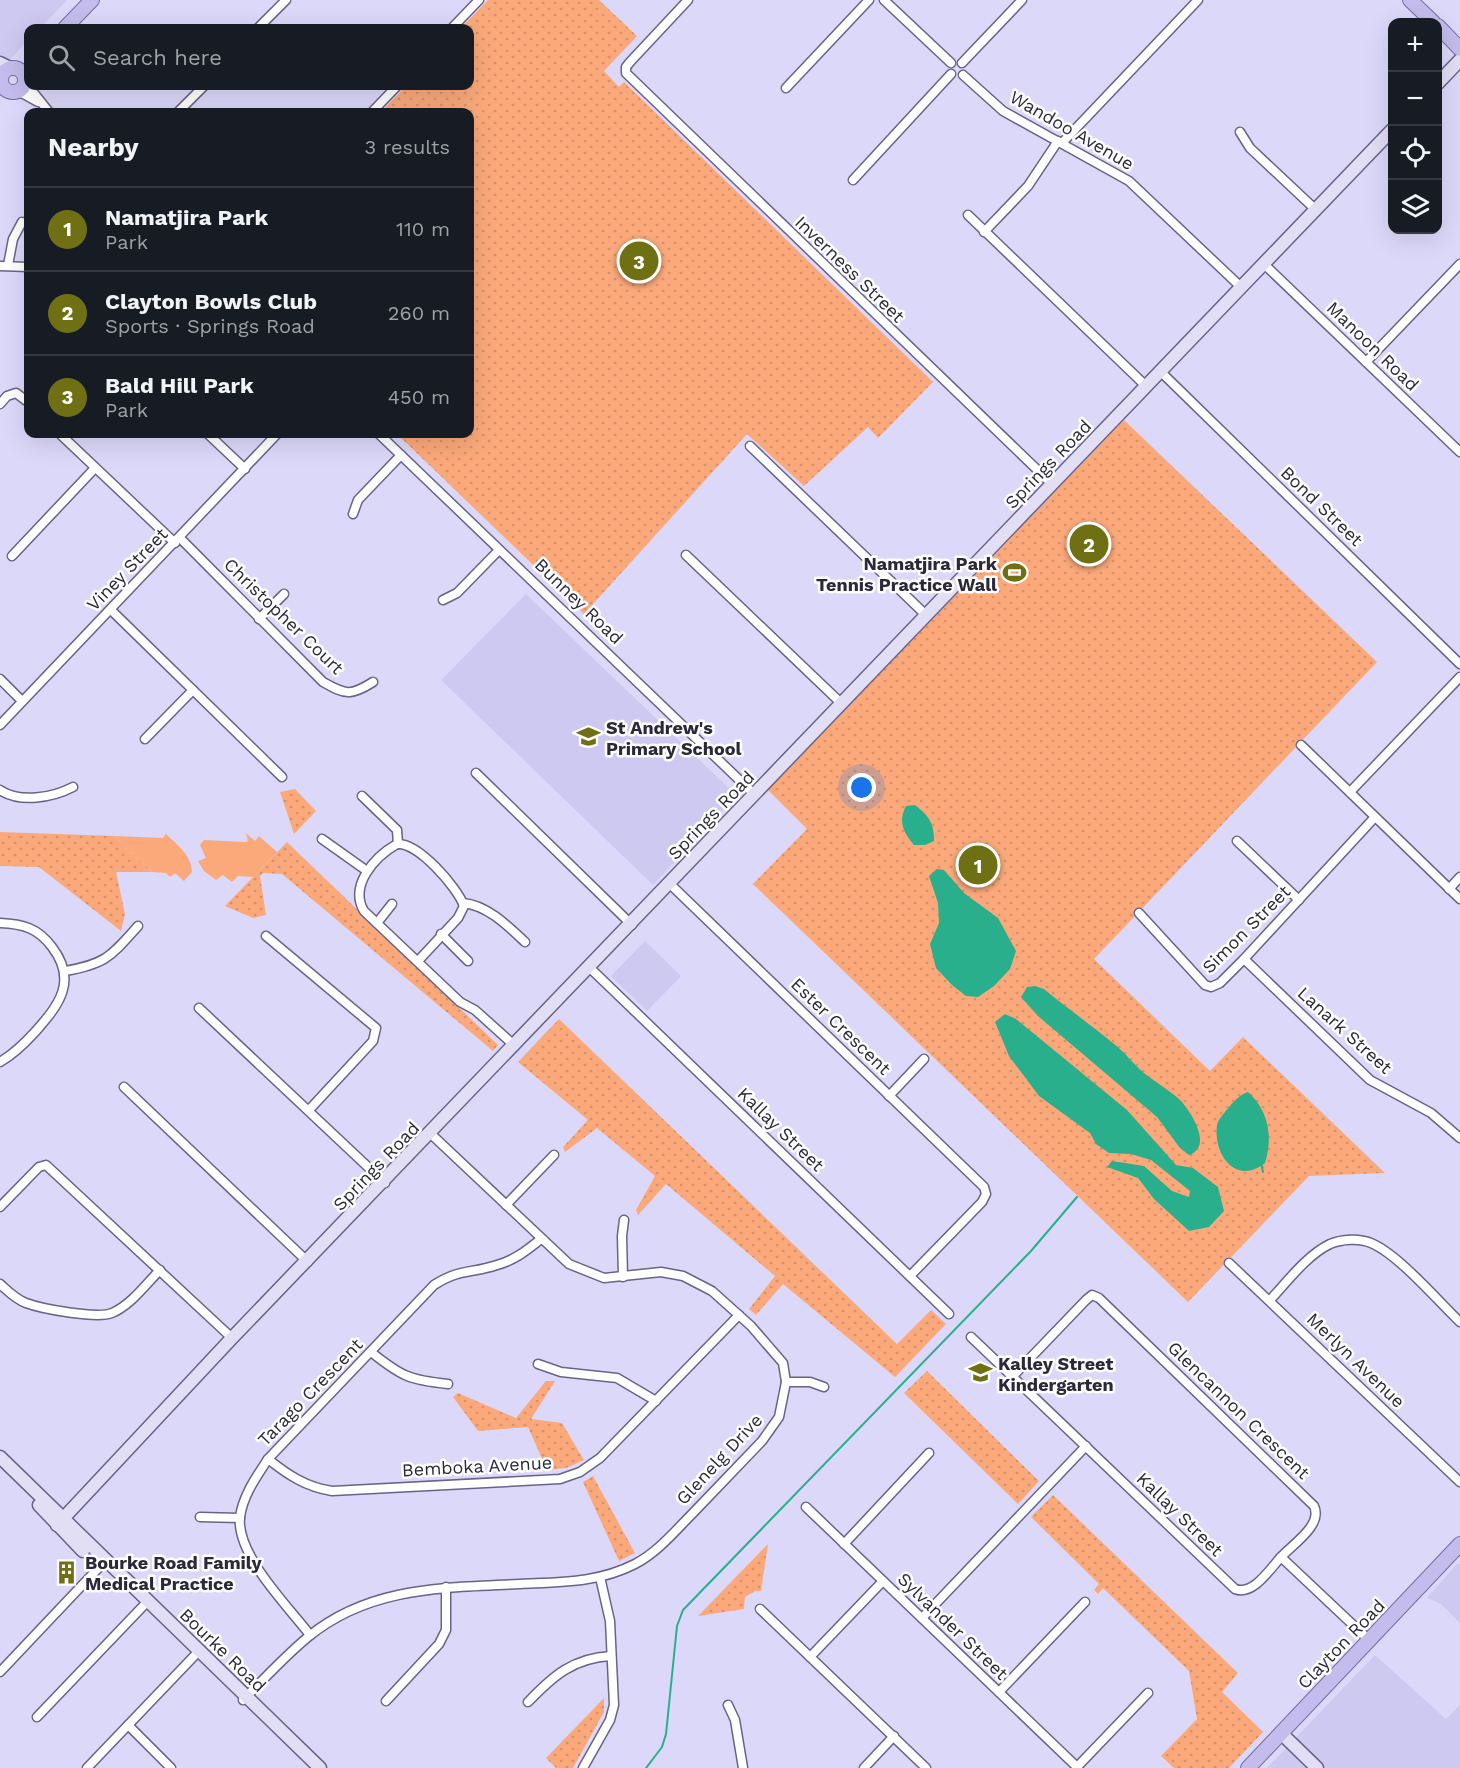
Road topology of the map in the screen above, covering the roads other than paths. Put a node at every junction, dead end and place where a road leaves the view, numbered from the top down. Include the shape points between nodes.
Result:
1 (92, 0) edge
2 (286, 0) edge
3 (479, 0) edge
4 (688, 0) edge
5 (869, 0) edge
6 (884, 0) edge
7 (1022, 0) edge
8 (1198, 0) edge
9 (1410, 0) edge
10 (1429, 18) edge
11 (69, 24) edge
12 (262, 24) edge
13 (456, 24) edge
14 (1442, 31) edge
15 (1460, 49) edge
16 (1460, 60) edge
17 (24, 61) edge
18 (951, 63) junction
19 (962, 63) junction
20 (8, 67) edge
21 (951, 74) junction
22 (963, 75) junction
23 (1442, 78) edge
24 (11, 85) edge
25 (786, 88) dead end
26 (200, 90) edge
27 (393, 90) edge
28 (46, 108) edge
29 (182, 108) edge
30 (376, 108) edge
31 (1240, 132) dead end
32 (1388, 134) edge
33 (1060, 142) junction
34 (853, 180) dead end
35 (1316, 210) junction
36 (969, 215) dead end
37 (22, 222) dead end
38 (984, 232) junction
39 (1264, 264) junction
40 (1460, 264) edge
41 (4, 266) edge
42 (24, 267) edge
43 (1242, 288) junction
44 (1366, 362) junction
45 (1161, 372) junction
46 (1146, 387) junction
47 (24, 399) edge
48 (0, 404) edge
49 (64, 438) edge
50 (212, 438) edge
51 (273, 438) edge
52 (383, 438) edge
53 (750, 446) dead end
54 (1460, 452) edge
55 (401, 455) junction
56 (95, 468) junction
57 (245, 469) junction
58 (1053, 485) junction
59 (352, 514) dead end
60 (177, 540) junction
61 (499, 550) junction
62 (686, 555) dead end
63 (12, 556) dead end
64 (284, 594) dead end
65 (443, 600) dead end
66 (111, 610) junction
67 (927, 616) junction
68 (259, 619) junction
69 (1460, 664) edge
70 (1460, 677) edge
71 (0, 679) edge
72 (373, 682) dead end
73 (193, 690) junction
74 (22, 701) junction
75 (842, 704) junction
76 (0, 725) edge
77 (145, 739) dead end
78 (1301, 745) dead end
79 (476, 773) dead end
80 (282, 777) dead end
81 (73, 787) dead end
82 (0, 790) edge
83 (1350, 792) junction
84 (755, 795) junction
85 (362, 796) dead end
86 (1375, 817) junction
87 (322, 839) dead end
88 (1237, 842) dead end
89 (398, 844) junction
90 (367, 871) junction
91 (1460, 877) edge
92 (670, 884) junction
93 (1449, 889) junction
94 (1460, 899) edge
95 (1299, 900) junction
96 (464, 903) junction
97 (392, 904) dead end
98 (1139, 913) dead end
99 (0, 923) edge
100 (377, 923) junction
101 (632, 925) junction
102 (138, 926) dead end
103 (441, 934) junction
104 (266, 936) dead end
105 (525, 942) dead end
106 (1244, 959) junction
107 (418, 961) junction
108 (468, 961) dead end
109 (590, 968) junction
110 (65, 970) junction
111 (199, 1008) dead end
112 (515, 1046) junction
113 (924, 1059) dead end
114 (0, 1062) edge
115 (124, 1087) dead end
116 (889, 1096) junction
117 (309, 1110) junction
118 (431, 1134) junction
119 (1460, 1138) edge
120 (554, 1155) dead end
121 (385, 1183) junction
122 (506, 1204) junction
123 (0, 1207) edge
124 (624, 1220) dead end
125 (541, 1239) junction
126 (308, 1262) junction
127 (1229, 1263) dead end
128 (160, 1270) junction
129 (910, 1276) junction
130 (623, 1277) junction
131 (0, 1284) edge
132 (1270, 1300) junction
133 (949, 1314) dead end
134 (739, 1315) junction
135 (1460, 1322) edge
136 (971, 1336) dead end
137 (232, 1338) junction
138 (371, 1352) junction
139 (538, 1364) dead end
140 (1013, 1376) junction
141 (786, 1382) junction
142 (448, 1384) dead end
143 (824, 1387) dead end
144 (656, 1401) junction
145 (1086, 1446) junction
146 (929, 1454) dead end
147 (0, 1457) edge
148 (268, 1459) junction
149 (0, 1467) edge
150 (1460, 1482) edge
151 (806, 1507) dead end
152 (200, 1517) dead end
153 (240, 1518) junction
154 (60, 1521) junction
155 (844, 1544) junction
156 (1459, 1546) edge
157 (1281, 1557) junction
158 (103, 1564) junction
159 (600, 1577) junction
160 (883, 1581) junction
161 (446, 1587) junction
162 (1085, 1602) dead end
163 (145, 1604) junction
164 (760, 1609) dead end
165 (922, 1618) junction
166 (309, 1635) junction
167 (1369, 1640) junction
168 (197, 1653) junction
169 (611, 1656) junction
170 (810, 1657) junction
171 (0, 1672) edge
172 (999, 1692) junction
173 (1148, 1693) dead end
174 (244, 1699) junction
175 (386, 1701) dead end
176 (528, 1702) dead end
177 (728, 1705) dead end
178 (37, 1717) dead end
179 (128, 1725) junction
180 (1281, 1733) junction
181 (894, 1737) junction
182 (1077, 1767) edge
183 (87, 1768) edge
184 (171, 1768) edge
185 (313, 1768) edge
186 (320, 1768) edge
187 (583, 1768) edge
188 (743, 1768) edge
189 (864, 1768) edge
190 (926, 1768) edge
191 (1248, 1768) edge
192 (1317, 1768) edge

1 - 11 main road
2 - 12 street
3 - 13 street
4 - 58 street, Inverness Street via 630,62 626,73
5 - 25 street
6 - 18 street
7 - 19 street
8 - 33 street
9 - 10 main road
14 - 15 main road
16 - 23 main road
17 - 20 main road
18 - 19 street
18 - 21 street
19 - 22 street
20 - 24 main road via 3,72
20 - 24 main road via 21,71
21 - 22 street
21 - 34 street
22 - 33 street, Wandoo Avenue via 1002,111
24 - 28 street
26 - 29 street
27 - 30 street
31 - 35 street via 1250,148
32 - 35 main road, Springs Road
33 - 38 street via 1028,186
33 - 43 street, Wandoo Avenue via 1129,181
35 - 39 main road, Springs Road
36 - 38 street
37 - 41 street
38 - 46 street
39 - 43 main road, Springs Road
39 - 44 street, Manoon Road
40 - 44 street
41 - 42 street
43 - 45 main road, Springs Road
44 - 54 street, Manoon Road
45 - 46 main road, Springs Road
45 - 69 street, Bond Street
46 - 58 main road, Springs Road
47 - 48 street via 16,393
49 - 56 street, Christopher Court
50 - 57 street
51 - 57 street, Viney Street
52 - 55 street, Bunney Road
53 - 67 street
55 - 59 street via 358,500
55 - 61 street, Bunney Road
56 - 60 street, Christopher Court
56 - 63 street
57 - 60 street, Viney Street
58 - 67 main road, Springs Road
60 - 66 street, Viney Street
60 - 68 street, Christopher Court
61 - 65 street via 457,593
61 - 84 street, Bunney Road
62 - 75 street
64 - 68 street
66 - 73 street
66 - 74 street, Viney Street
67 - 75 main road, Springs Road
68 - 72 street, Christopher Court via 323,682 342,693 356,692
70 - 83 street
71 - 74 street
73 - 77 street
73 - 80 street
74 - 76 street, Viney Street
75 - 84 main road, Springs Road
78 - 83 street
79 - 101 street
81 - 82 street via 61,793 18,798
83 - 86 street
84 - 92 main road, Springs Road
85 - 89 street via 398,832
86 - 93 street
86 - 95 street, Simon Street
87 - 90 street
88 - 95 street
89 - 90 street
89 - 96 street via 417,851 456,889
90 - 100 street via 358,901
91 - 93 street
92 - 101 main road, Springs Road
92 - 116 street, Ester Crescent
93 - 94 street
95 - 106 street, Simon Street
96 - 103 street via 458,918
96 - 105 street via 478,905
97 - 100 street
98 - 106 street, Simon Street via 1205,986 1220,983
99 - 110 street via 22,924 42,933
100 - 107 street
101 - 109 main road, Springs Road
102 - 110 street via 106,959 92,966
103 - 107 street
103 - 108 street
104 - 117 street via 376,1028 373,1041
106 - 119 street, Lanark Street via 1370,1080 1431,1113
107 - 112 street via 460,1002 475,1010
109 - 112 main road, Springs Road
109 - 129 street, Kallay Street
110 - 114 street via 65,987 56,1009 15,1054
111 - 117 street
112 - 118 main road, Springs Road
113 - 116 street
115 - 126 street
116 - 129 street, Ester Crescent via 990,1193
117 - 121 street
118 - 121 main road, Springs Road
118 - 122 street, Glenelg Drive
120 - 122 street
121 - 126 main road, Springs Road
122 - 125 street, Glenelg Drive
123 - 128 street via 39,1167 46,1165
124 - 130 street
125 - 130 street, Glenelg Drive via 584,1272 604,1278
125 - 138 street, Tarago Crescent via 521,1255 495,1266 450,1275 434,1285
126 - 137 main road, Springs Road
127 - 132 street, Merlyn Avenue
128 - 131 street via 110,1314 28,1304
128 - 137 street
129 - 133 street, Kallay Street
130 - 134 street, Glenelg Drive via 661,1272 683,1276 712,1292
132 - 135 street via 1313,1255 1330,1244 1348,1240 1370,1243 1391,1256
132 - 150 street, Merlyn Avenue
134 - 141 street, Glenelg Drive via 767,1341 783,1363
134 - 144 street, Bemboka Avenue
136 - 140 street, Kallay Street
137 - 154 main road, Springs Road
138 - 142 street via 398,1374
138 - 148 street, Tarago Crescent
139 - 144 street via 561,1372 617,1378
140 - 145 street, Kallay Street
140 - 157 street, Glencannon Crescent via 1093,1291 1314,1506 1314,1522
141 - 143 street via 810,1382
141 - 159 street, Glenelg Drive via 779,1417 762,1441 653,1552 636,1564
144 - 148 street, Bemboka Avenue via 600,1458 580,1472 560,1479 332,1491 302,1483
145 - 157 street, Kallay Street via 1235,1589 1251,1588
145 - 165 street
146 - 155 street
147 - 154 main road, Bourke Road
148 - 153 street, Tarago Crescent via 247,1495
149 - 154 main road, Bourke Road
151 - 155 street, Sylvander Street
152 - 153 street
153 - 166 street via 245,1545 255,1564
154 - 158 main road, Bourke Road
155 - 160 street, Sylvander Street
156 - 167 main road, Clayton Road
157 - 167 street
158 - 163 main road, Bourke Road
158 - 171 street
159 - 161 street, Glenelg Drive via 572,1582
159 - 169 street via 609,1612
160 - 165 street, Sylvander Street
160 - 170 street
161 - 166 street, Glenelg Drive via 407,1591 374,1601 340,1615
161 - 175 street via 446,1630 439,1644
162 - 172 street
163 - 168 main road, Bourke Road
163 - 178 street
164 - 170 street
165 - 172 street, Sylvander Street
166 - 174 street, Glenelg Drive
167 - 180 main road, Clayton Road
168 - 174 main road, Bourke Road
168 - 179 street
169 - 176 street via 569,1665
169 - 187 street via 613,1710
170 - 181 street
172 - 182 street, Sylvander Street
173 - 182 street
174 - 185 main road, Bourke Road
174 - 186 main road, Bourke Road
177 - 188 street via 735,1720
179 - 183 street
179 - 184 street
180 - 191 main road, Clayton Road
180 - 192 main road
181 - 189 street
181 - 190 street

